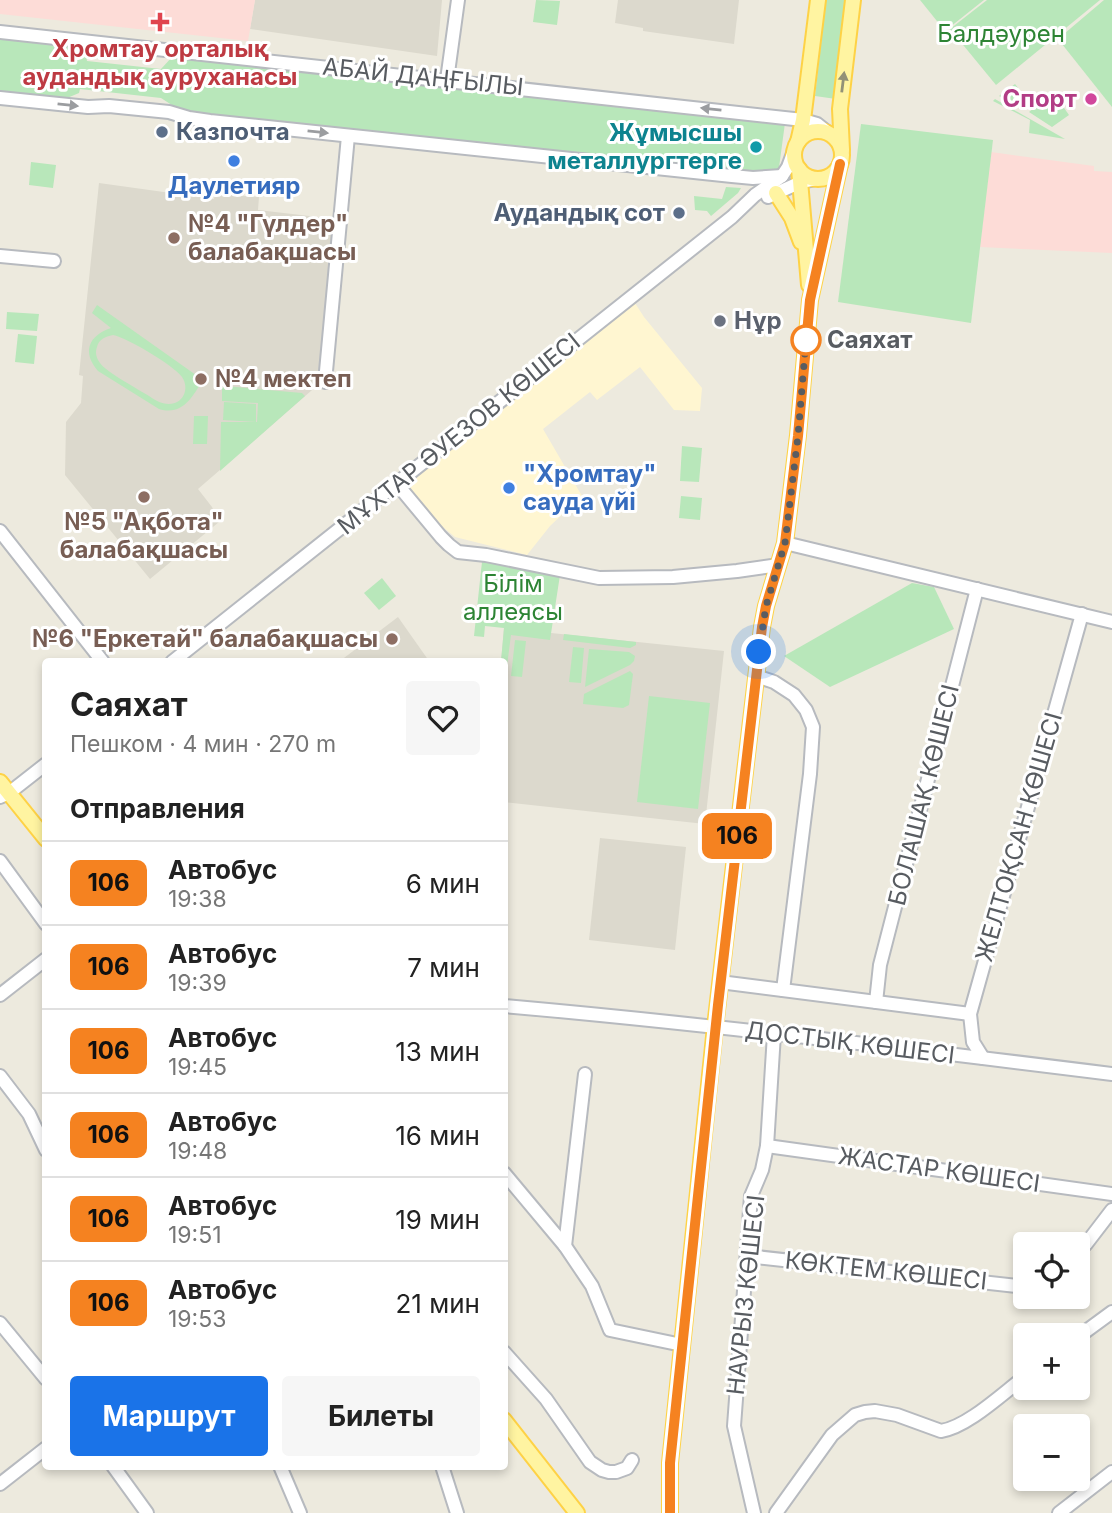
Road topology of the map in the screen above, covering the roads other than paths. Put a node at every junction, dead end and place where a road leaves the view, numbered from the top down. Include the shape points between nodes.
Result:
1 (458, 0) edge
2 (818, 0) edge
3 (853, 0) edge
4 (0, 32) edge
5 (447, 80) junction
6 (0, 98) edge
7 (803, 120) junction
8 (827, 132) junction
9 (348, 136) junction
10 (797, 145) junction
11 (841, 157) junction
12 (782, 176) junction
13 (800, 176) junction
14 (753, 177) junction
15 (776, 193) junction
16 (755, 195) junction
17 (745, 207) junction
18 (0, 256) edge
19 (806, 256) junction
20 (54, 261) dead end
21 (810, 300) junction
22 (326, 382) dead end
23 (397, 484) junction
24 (0, 531) edge
25 (785, 543) junction
26 (779, 565) junction
27 (976, 589) junction
28 (1082, 614) junction
29 (1112, 622) edge
30 (100, 658) edge
31 (177, 658) edge
32 (756, 676) junction
33 (42, 766) edge
34 (3, 790) edge
35 (42, 834) edge
36 (0, 861) edge
37 (42, 919) edge
38 (42, 962) edge
39 (720, 982) junction
40 (783, 990) junction
41 (0, 995) edge
42 (876, 1002) junction
43 (508, 1006) edge
44 (970, 1013) junction
45 (715, 1027) junction
46 (774, 1034) junction
47 (983, 1058) junction
48 (585, 1074) dead end
49 (1112, 1074) edge
50 (0, 1076) edge
51 (42, 1142) edge
52 (767, 1146) junction
53 (508, 1178) edge
54 (1112, 1194) edge
55 (1112, 1210) edge
56 (1090, 1239) edge
57 (565, 1246) junction
58 (747, 1256) junction
59 (1013, 1286) edge
60 (1112, 1311) edge
61 (0, 1323) edge
62 (1090, 1328) edge
63 (682, 1345) junction
64 (508, 1356) edge
65 (42, 1374) edge
66 (1013, 1386) edge
67 (508, 1428) edge
68 (42, 1451) edge
69 (632, 1460) dead end
70 (116, 1470) edge
71 (282, 1470) edge
72 (448, 1470) edge
73 (1112, 1472) edge
74 (0, 1485) edge
75 (147, 1513) edge
76 (300, 1513) edge
77 (457, 1513) edge
78 (577, 1513) edge
79 (670, 1513) edge
80 (754, 1513) edge
81 (776, 1513) edge
82 (1059, 1513) edge

1 - 5 street
2 - 7 main road
11 -> 3 main road via 840,109
4 - 5 street, АБАЙ ДАҢҒЫЛЫ
7 -> 5 street, АБАЙ ДАҢҒЫЛЫ
6 -> 9 street via 169,112
7 - 8 street
7 - 10 main road
8 - 10 main road via 814,131
8 - 11 main road via 834,136
9 - 14 street
9 - 22 street
10 - 12 street, МҰХТАР ӘУЕЗОВ КӨШЕСІ
10 - 13 main road via 794,156
11 - 13 main road via 832,174
11 - 21 main road
12 - 13 street
12 - 14 street
12 - 16 street, МҰХТАР ӘУЕЗОВ КӨШЕСІ
13 - 15 street, МҰХТАР ӘУЕЗОВ КӨШЕСІ
13 - 19 main road
14 - 16 street
15 - 17 street, МҰХТАР ӘУЕЗОВ КӨШЕСІ
15 - 19 main road via 792,218
16 - 17 street, МҰХТАР ӘУЕЗОВ КӨШЕСІ
17 - 23 street, МҰХТАР ӘУЕЗОВ КӨШЕСІ
18 - 20 street
19 - 21 main road
21 - 25 main road
23 - 26 street via 449,545 467,554 599,578 737,572
23 - 31 street, МҰХТАР ӘУЕЗОВ КӨШЕСІ
24 - 30 street
25 - 26 main road
25 - 27 street
26 - 32 main road via 764,616
27 - 28 street
27 - 42 street, БОЛАШАҚ КӨШЕСІ via 880,965
28 - 29 street
28 - 44 street, ЖЕЛТОҚСАН КӨШЕСІ
32 - 39 main road
32 - 40 street via 794,695 813,727
33 - 34 street
34 - 35 main road
36 - 37 street
38 - 41 street
39 - 40 street
39 - 45 main road
40 - 42 street
42 - 44 street
43 - 45 street, ДОСТЫҚ КӨШЕСІ
44 - 47 street, ЖЕЛТОҚСАН КӨШЕСІ via 973,1042
45 - 46 street, ДОСТЫҚ КӨШЕСІ
45 - 63 main road
46 - 47 street, ДОСТЫҚ КӨШЕСІ
46 - 52 street, НАУРЫЗ КӨШЕСІ
47 - 49 street, ДОСТЫҚ КӨШЕСІ
48 - 57 street
50 - 51 street via 29,1114
52 - 54 street, ЖАСТАР КӨШЕСІ
52 - 58 street, НАУРЫЗ КӨШЕСІ via 751,1196
53 - 57 street
55 - 56 street
57 - 63 street via 592,1286 610,1329
58 - 59 street, КӨКТЕМ КӨШЕСІ
58 - 80 street, НАУРЫЗ КӨШЕСІ via 734,1426
60 - 62 street
61 - 65 street
63 - 79 main road via 670,1463
64 - 69 street via 546,1399 590,1462 616,1472
66 - 81 street via 947,1430 875,1411 855,1415 832,1434
67 - 78 main road
68 - 74 street
70 - 75 street
71 - 76 street
72 - 77 street
73 - 82 street

